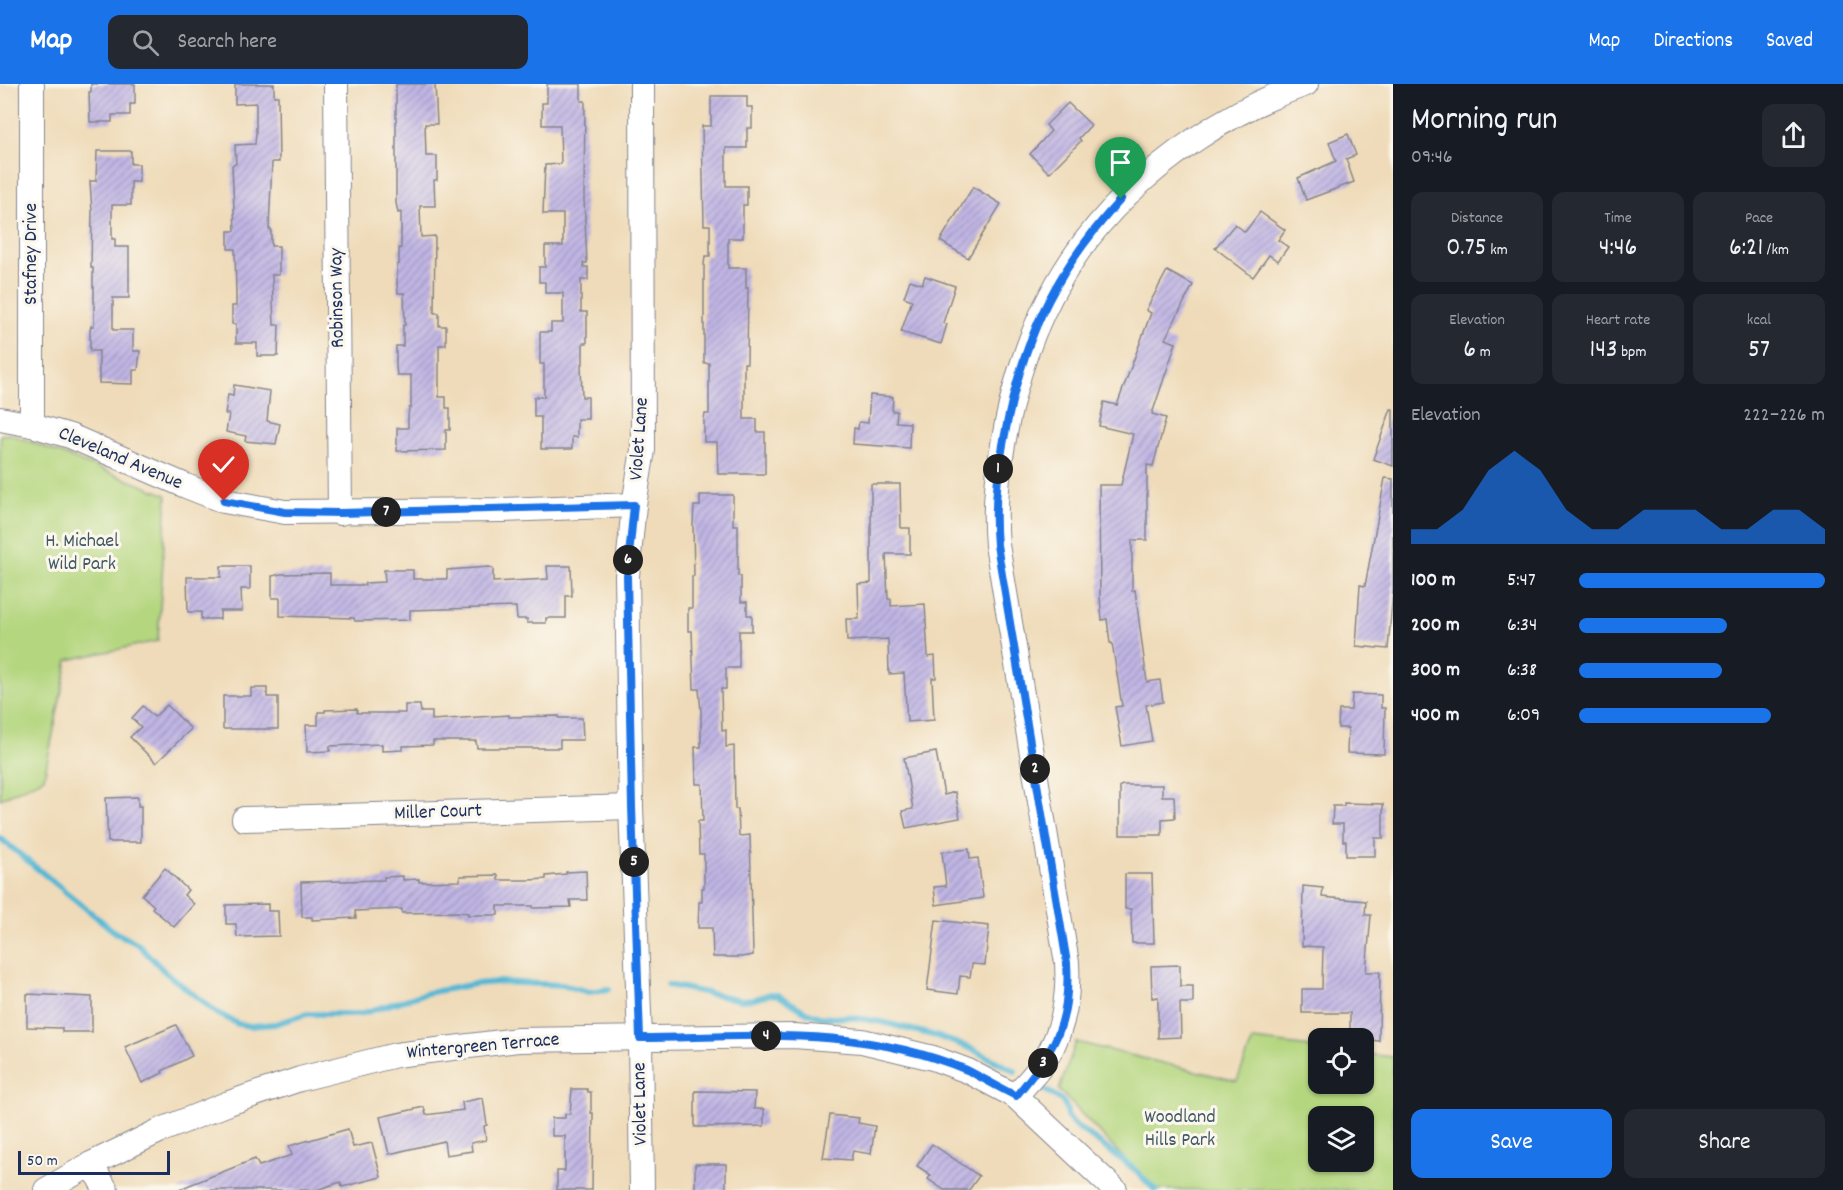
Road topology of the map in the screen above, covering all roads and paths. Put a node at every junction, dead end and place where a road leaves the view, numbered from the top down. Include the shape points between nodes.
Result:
1 (32, 84) edge
2 (336, 84) edge
3 (642, 84) edge
4 (1306, 84) edge
5 (0, 419) edge
6 (32, 425) junction
7 (634, 505) junction
8 (340, 513) junction
9 (632, 807) junction
10 (244, 819) dead end
11 (640, 1038) junction
12 (1016, 1096) junction
13 (91, 1164) junction
14 (46, 1190) edge
15 (106, 1190) edge
16 (642, 1190) edge
17 (1116, 1190) edge

1 - 6 street, Stafney Drive
2 - 8 street, Robinson Way
3 - 7 street, Violet Lane via 644,419
4 - 12 street via 1254,105 1215,127 1172,155 1121,199 1062,274 1034,330 1017,381 998,463 996,525 1069,988 1065,1014 1045,1061
5 - 6 street, Cleveland Avenue
6 - 8 street, Cleveland Avenue via 70,436 224,501 285,512
7 - 8 street, Cleveland Avenue
7 - 9 street, Violet Lane via 627,576
9 - 10 street, Miller Court
9 - 11 street, Violet Lane
11 - 12 street, Wintergreen Terrace via 804,1036 862,1041 933,1058
11 - 13 street, Wintergreen Terrace via 518,1040 396,1055 300,1079 239,1100 159,1131
11 - 16 street, Violet Lane
12 - 17 street, Wintergreen Terrace
13 - 14 street, Wintergreen Terrace
13 - 15 street

